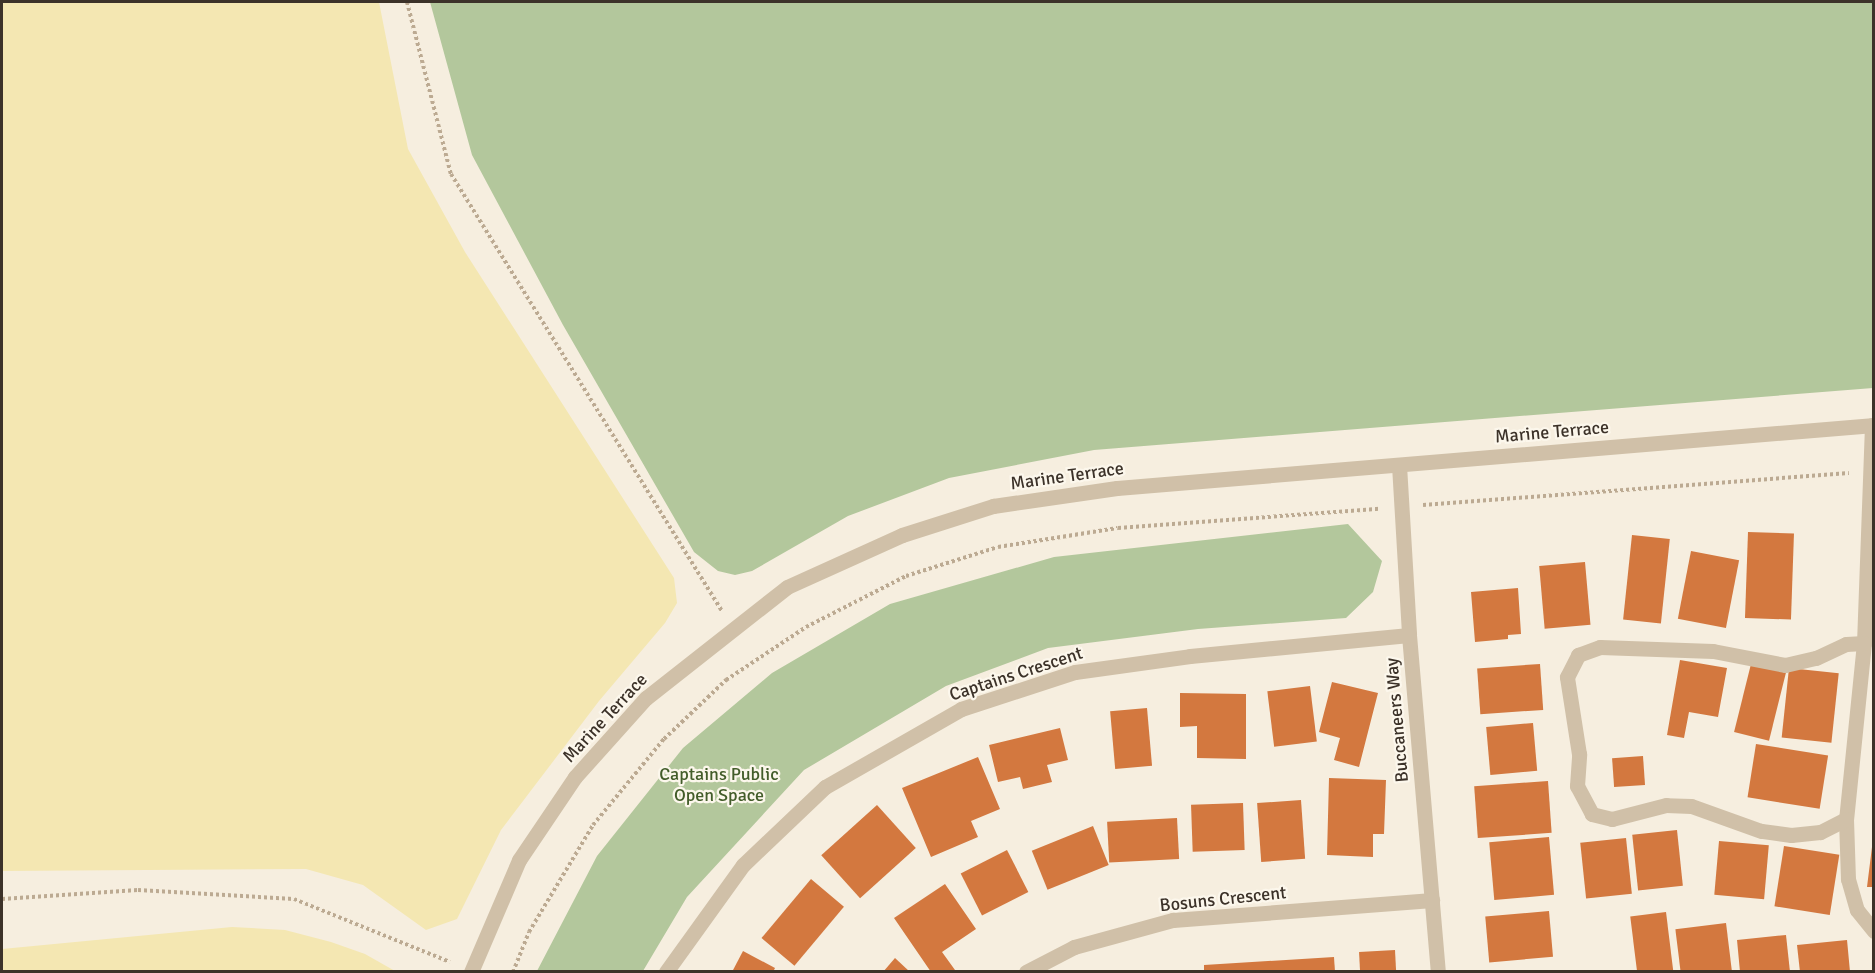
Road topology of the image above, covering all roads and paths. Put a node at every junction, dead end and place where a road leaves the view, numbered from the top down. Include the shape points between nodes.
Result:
1 (407, 2) edge
2 (1873, 425) edge
3 (1399, 465) junction
4 (1846, 473) dead end
5 (1438, 503) dead end
6 (1365, 510) dead end
7 (732, 627) junction
8 (1409, 636) junction
9 (1864, 643) junction
10 (1846, 819) junction
11 (2, 899) edge
12 (1432, 900) junction
13 (1874, 932) edge
14 (471, 971) edge
15 (513, 972) edge
16 (666, 972) edge
17 (1026, 972) edge
18 (1438, 972) edge

1 - 7 path via 451,174
2 - 3 street, Marine Terrace
2 - 9 street
3 - 7 street, Marine Terrace via 1117,488 993,506 902,535 787,587
3 - 8 street, Buccaneers Way
4 - 5 path
6 - 15 path via 1118,528 998,548 906,576 806,627 726,680 664,739 593,825 529,932
7 - 14 street, Marine Terrace via 646,699 574,777 519,860
8 - 12 street, Buccaneers Way
8 - 16 street, Captains Crescent via 1190,656 1075,672 961,709 825,787 743,865
9 - 10 street
9 - 10 street via 1846,644 1816,658 1785,665 1713,651 1600,647 1578,655 1567,677 1580,754 1577,786 1592,814 1612,819 1666,805 1691,806 1761,831 1791,836 1820,832
10 - 13 street via 1848,879 1857,910
11 - 14 path via 138,891 294,899
12 - 17 street, Bosuns Crescent via 1173,920 1074,947
12 - 18 street, Buccaneers Way

